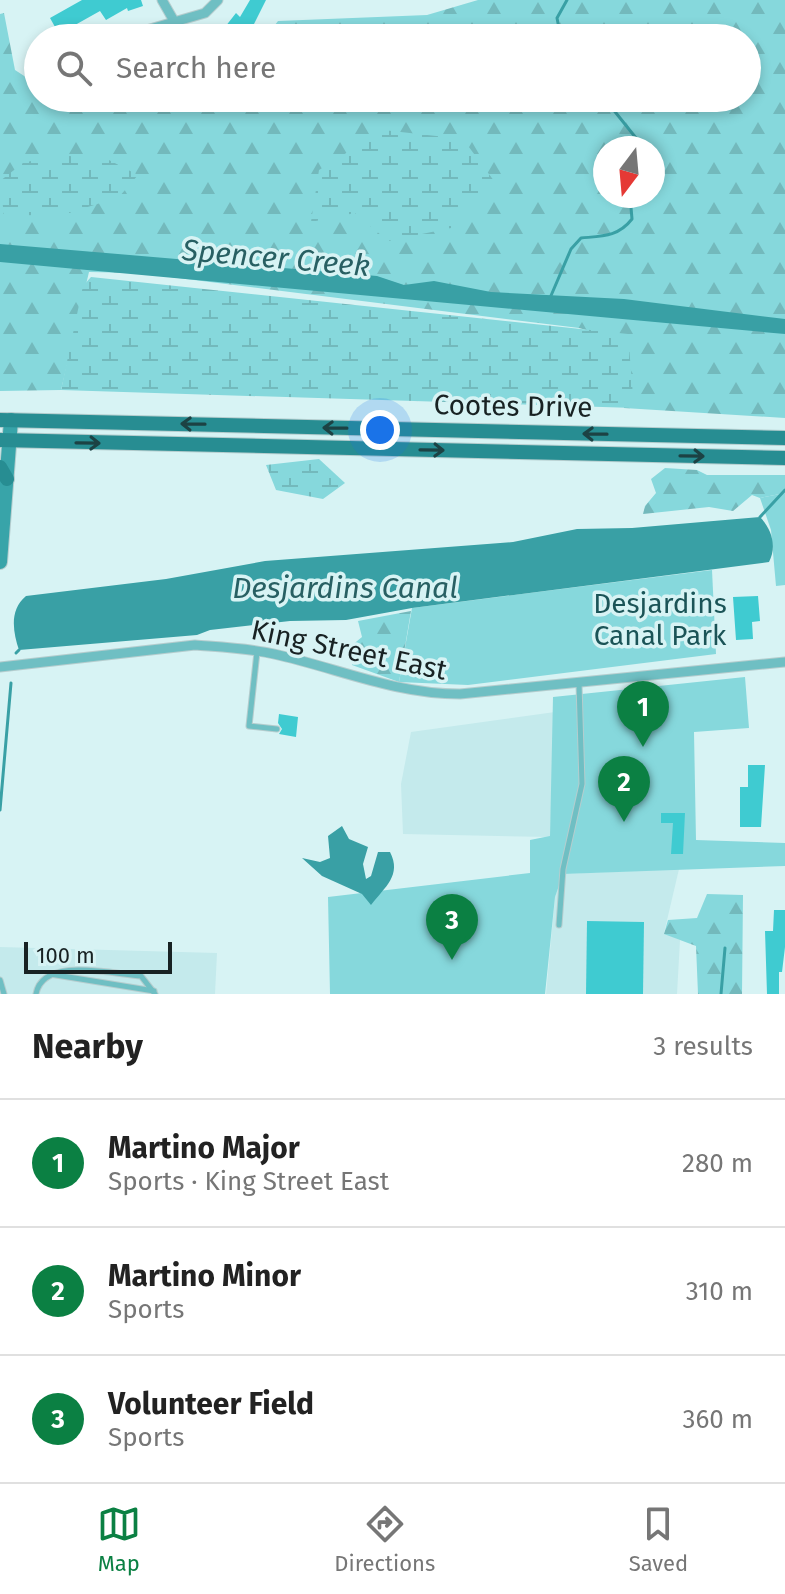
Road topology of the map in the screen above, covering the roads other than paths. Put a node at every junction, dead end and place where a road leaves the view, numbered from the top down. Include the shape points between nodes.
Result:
1 (162, 0) edge
2 (218, 0) edge
3 (174, 21) junction
4 (164, 24) edge
5 (5, 420) edge
6 (785, 438) edge
7 (5, 441) edge
8 (785, 458) edge
9 (3, 473) edge
10 (0, 562) edge
11 (257, 652) junction
12 (785, 662) edge
13 (0, 667) edge
14 (579, 684) junction
15 (277, 729) dead end
16 (559, 925) dead end
17 (49, 974) junction
18 (0, 980) edge
19 (155, 992) edge
20 (4, 994) edge
21 (36, 994) edge

1 - 3 street
2 - 3 street via 205,13
3 - 4 street
6 -> 5 main road, Cootes Drive
5 - 7 main road
7 -> 8 main road, Cootes Drive
7 - 9 main road
9 - 10 main road
11 - 13 street, King Street East via 195,645
11 - 14 street, King Street East via 431,694
11 - 15 lane via 249,726
12 - 14 street, King Street East
14 - 16 lane via 582,784 563,869
17 - 19 lane
17 - 19 lane via 141,976
17 - 21 lane
18 - 20 lane

